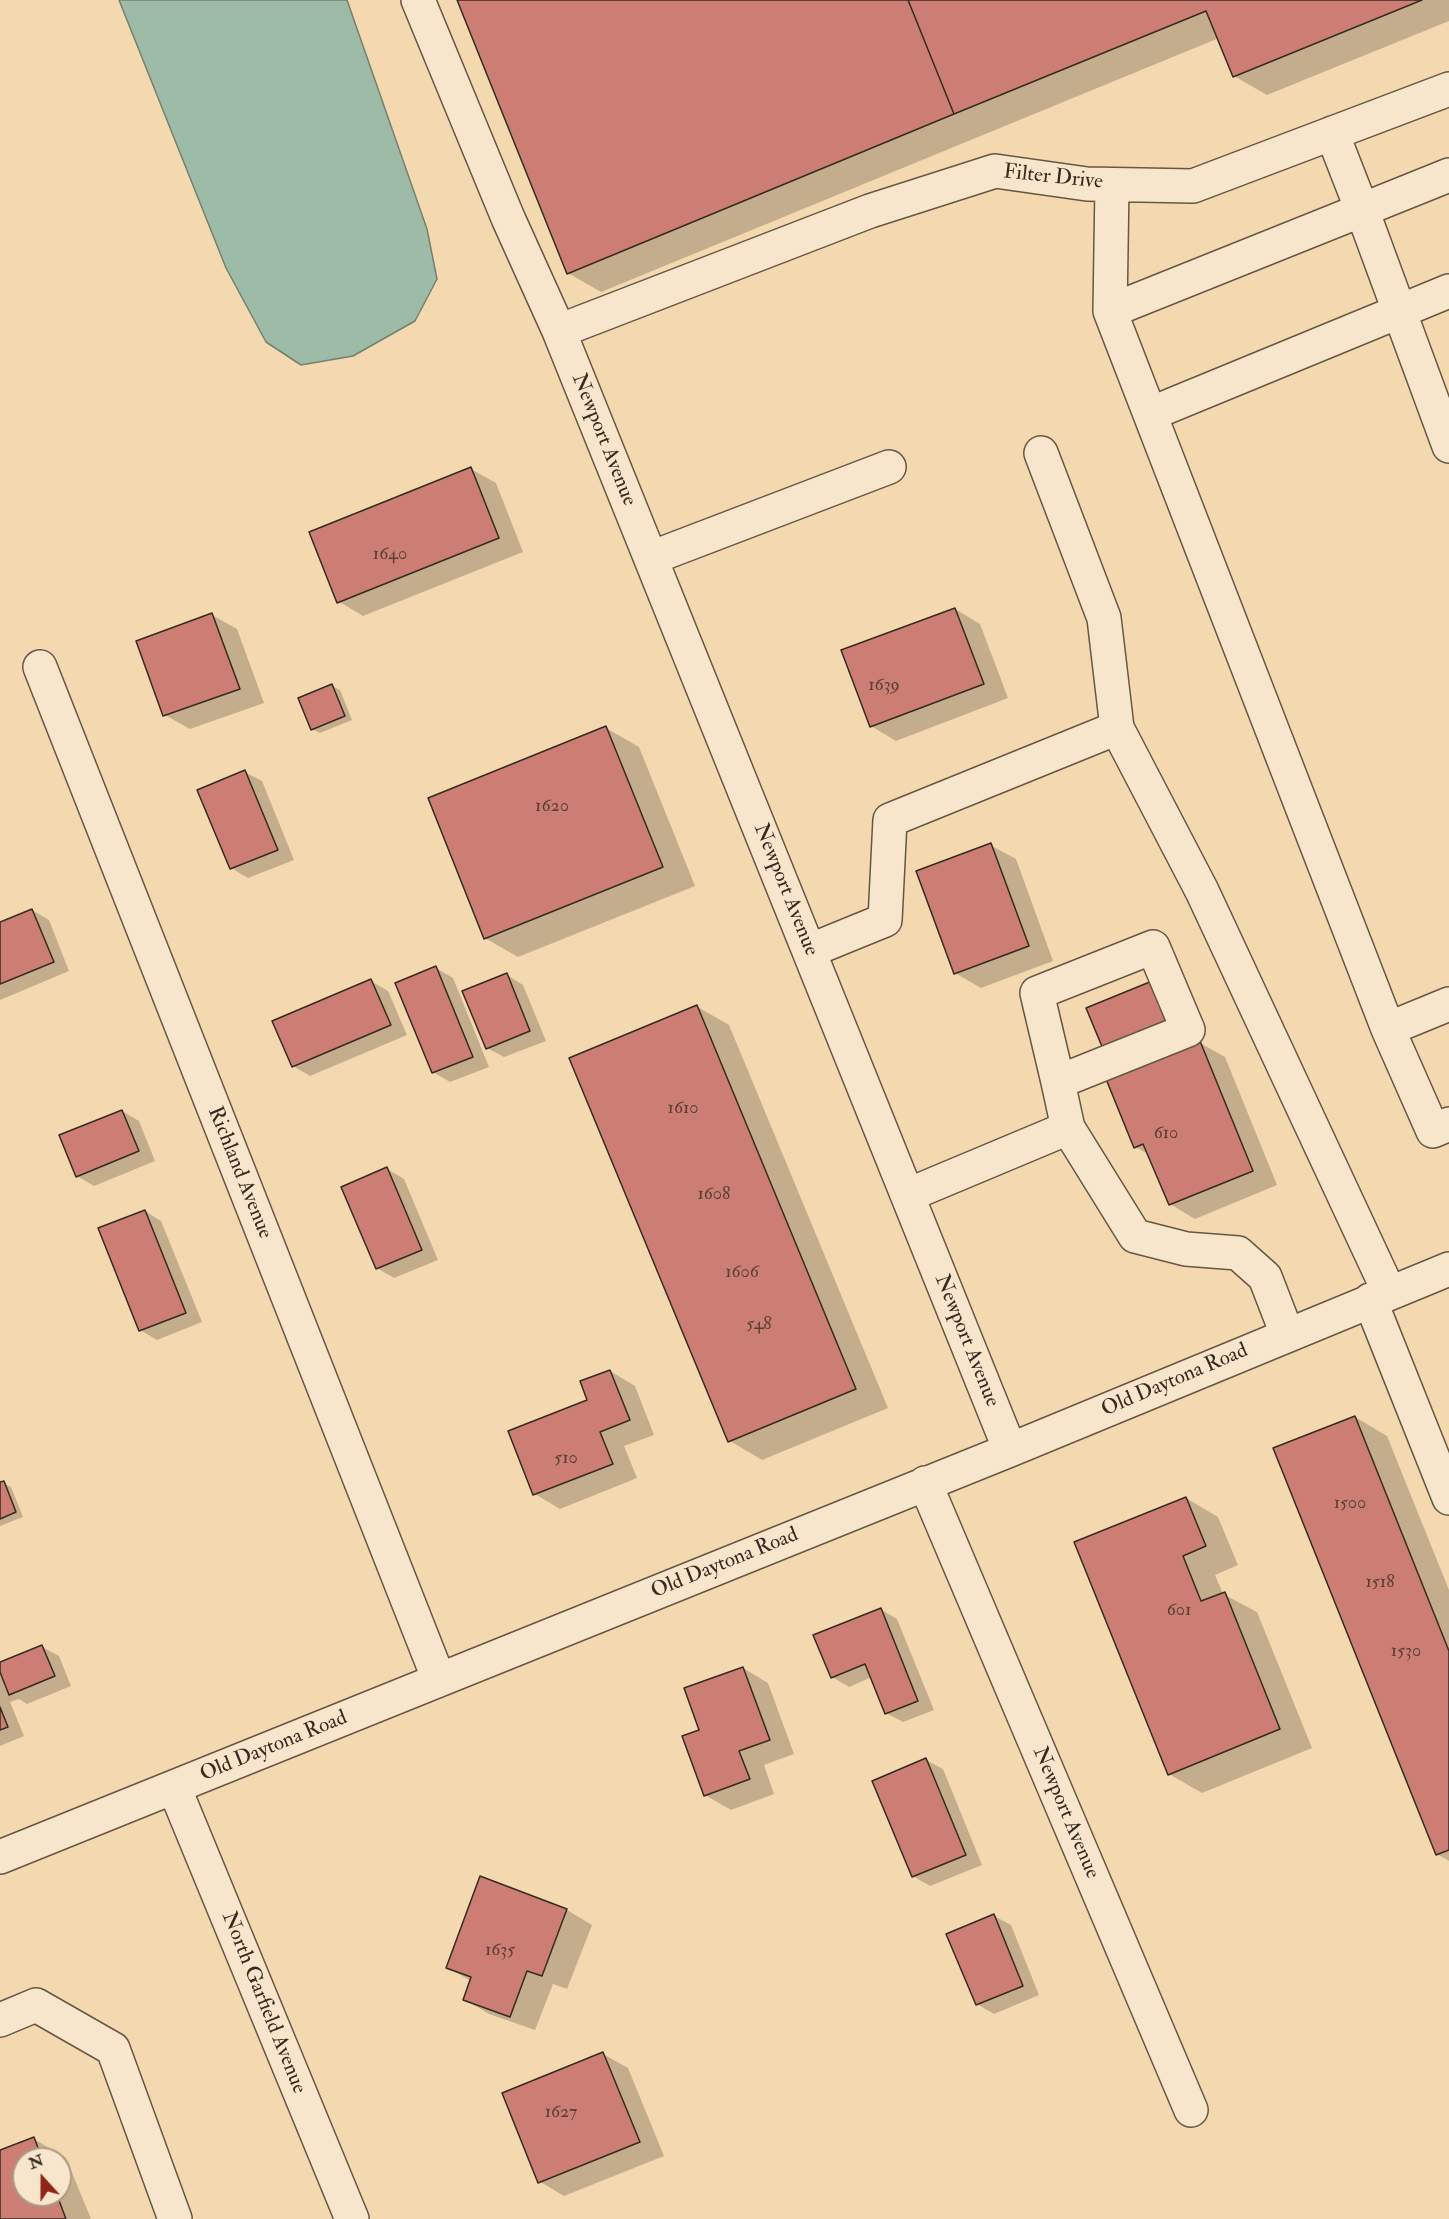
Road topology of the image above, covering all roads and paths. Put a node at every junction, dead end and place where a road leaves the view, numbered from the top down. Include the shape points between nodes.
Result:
1 (418, 0) edge
2 (1449, 88) edge
3 (1332, 133) junction
4 (1449, 175) edge
5 (1112, 185) junction
6 (1362, 210) junction
7 (1449, 291) edge
8 (1399, 310) junction
9 (1110, 311) junction
10 (559, 331) junction
11 (1150, 414) junction
12 (1449, 446) edge
13 (1041, 453) dead end
14 (890, 466) dead end
15 (651, 558) junction
16 (40, 667) dead end
17 (1117, 728) junction
18 (809, 951) junction
19 (1449, 1005) edge
20 (1388, 1029) junction
21 (1058, 1082) junction
22 (1449, 1124) edge
23 (1068, 1128) junction
24 (908, 1195) junction
25 (1449, 1269) edge
26 (1379, 1296) junction
27 (1287, 1334) junction
28 (1010, 1450) junction
29 (925, 1483) junction
30 (1449, 1498) edge
31 (439, 1680) junction
32 (174, 1787) junction
33 (0, 1857) edge
34 (0, 2020) edge
35 (1191, 2110) dead end
36 (175, 2219) edge
37 (352, 2219) edge

1 - 10 street, Newport Avenue
2 - 3 street, Filter Drive
3 - 5 street, Filter Drive via 1193,186
3 - 6 street
4 - 6 street
5 - 9 street
5 - 10 street, Filter Drive via 995,171 870,212
6 - 8 street
6 - 9 street
7 - 8 street
8 - 11 street
8 - 12 street
9 - 11 street
10 - 15 street, Newport Avenue
11 - 20 street
13 - 17 street via 1104,618
14 - 15 street
15 - 18 street, Newport Avenue
16 - 31 street, Richland Avenue
17 - 18 street via 890,820 885,920
17 - 26 street via 1202,891
18 - 24 street, Newport Avenue
19 - 20 street
20 - 22 street via 1432,1131
21 - 21 street via 1037,993 1153,947 1188,1030
21 - 23 street
23 - 24 street
23 - 27 street via 1135,1236 1186,1249 1238,1253 1265,1276
24 - 28 street, Newport Avenue
25 - 26 street, Old Daytona Road
26 - 27 street, Old Daytona Road
26 - 30 street
27 - 28 street, Old Daytona Road
28 - 29 street, Old Daytona Road
29 - 31 street, Old Daytona Road
29 - 35 street, Newport Avenue
31 - 32 street, Old Daytona Road
32 - 33 street, Old Daytona Road
32 - 37 street, North Garfield Avenue
34 - 36 street via 36,2005 113,2049

